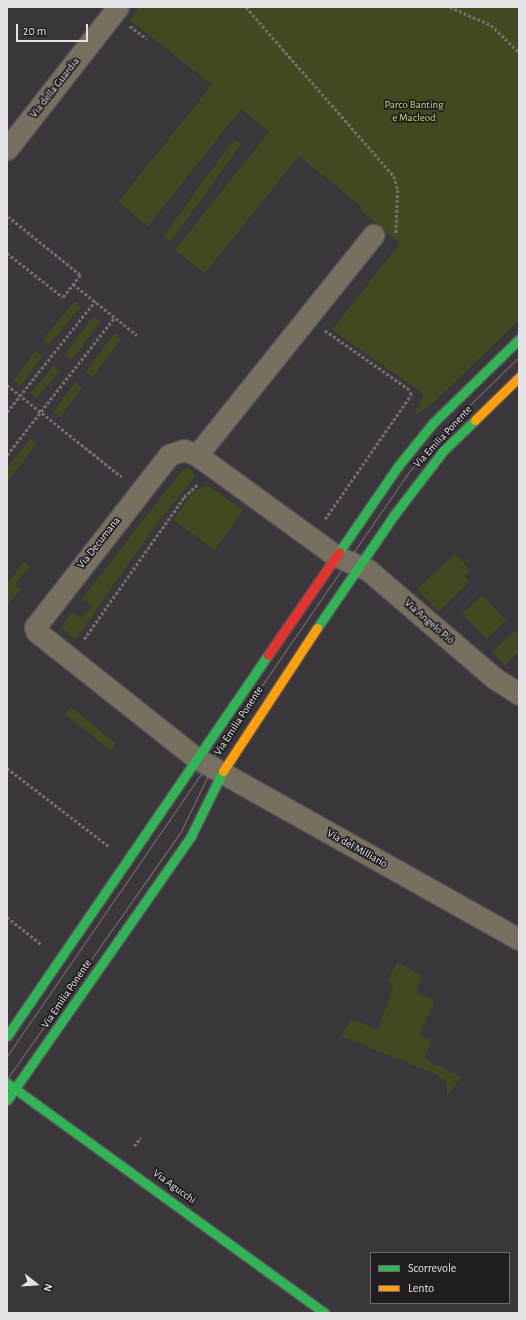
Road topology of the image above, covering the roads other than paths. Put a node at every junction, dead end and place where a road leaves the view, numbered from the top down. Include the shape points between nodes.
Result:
1 (123, 15) edge
2 (7, 149) edge
3 (373, 235) dead end
4 (519, 339) edge
5 (519, 377) edge
6 (197, 455) junction
7 (336, 556) junction
8 (360, 564) junction
9 (519, 694) edge
10 (196, 758) junction
11 (221, 773) junction
12 (519, 939) edge
13 (7, 1036) edge
14 (7, 1083) edge
15 (15, 1088) junction
16 (7, 1100) edge
17 (325, 1313) edge

1 - 2 street, Via della Guardia
3 - 6 street
4 - 7 main road, Via Emilia Ponente via 442,413 402,462
5 - 8 main road, Via Emilia Ponente via 429,468
6 - 7 street, Via Decumana
6 - 10 street, Via Decumana via 178,450 169,455 35,627 37,632
7 - 8 street, Via Angelo Piò
7 - 10 main road, Via Emilia Ponente
8 - 9 street, Via Angelo Piò via 493,676
8 - 11 main road, Via Emilia Ponente via 244,733
10 - 11 street, Via del Milliario
10 - 13 main road, Via Emilia Ponente
11 - 12 street, Via del Milliario
11 - 15 main road, Via Emilia Ponente via 191,836
14 - 15 main road, Via Agucchi
15 - 16 main road, Via Emilia Ponente
15 - 17 main road, Via Agucchi

